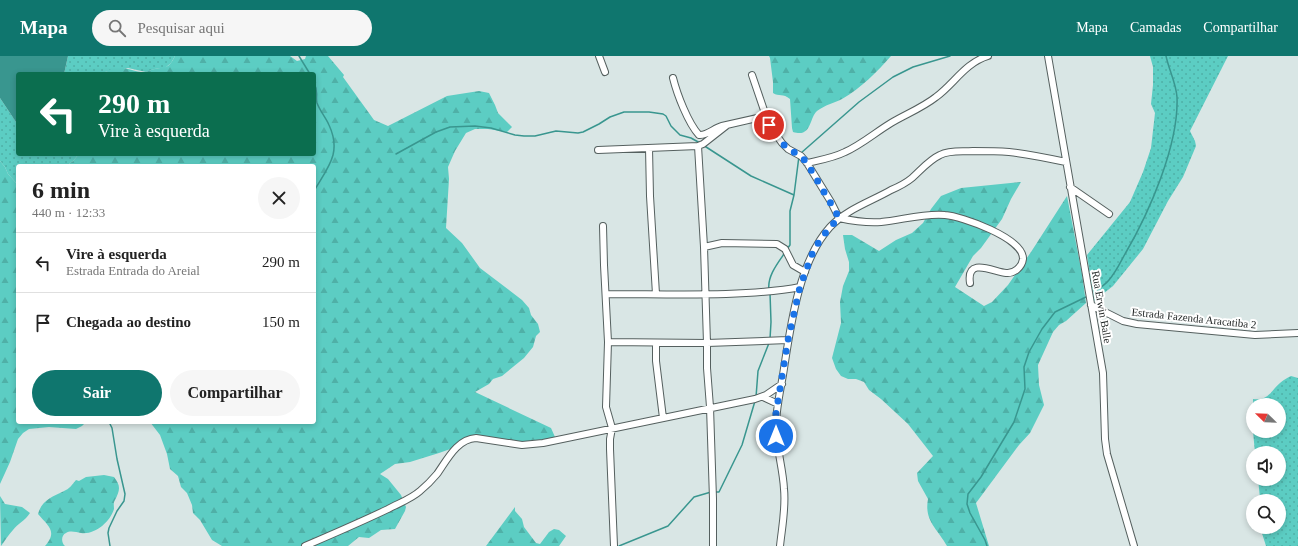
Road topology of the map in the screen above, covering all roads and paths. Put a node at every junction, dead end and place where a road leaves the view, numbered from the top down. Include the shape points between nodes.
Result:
1 (599, 56) edge
2 (988, 56) edge
3 (1048, 56) edge
4 (605, 72) dead end
5 (752, 75) dead end
6 (673, 78) dead end
7 (766, 116) junction
8 (729, 124) junction
9 (698, 146) junction
10 (649, 148) junction
11 (598, 150) dead end
12 (1066, 162) junction
13 (807, 163) junction
14 (1070, 187) junction
15 (1109, 214) dead end
16 (839, 218) junction
17 (603, 226) dead end
18 (704, 247) junction
19 (805, 272) junction
20 (970, 283) dead end
21 (800, 287) junction
22 (606, 294) junction
23 (656, 294) junction
24 (705, 295) junction
25 (1091, 305) junction
26 (1298, 333) edge
27 (788, 340) junction
28 (608, 342) junction
29 (656, 343) junction
30 (707, 343) junction
31 (782, 384) junction
32 (763, 397) junction
33 (778, 404) junction
34 (710, 408) junction
35 (663, 418) junction
36 (612, 428) junction
37 (305, 546) edge
38 (614, 546) edge
39 (713, 546) edge
40 (780, 546) edge
41 (1134, 546) edge

1 - 4 street
2 - 13 street via 964,70 937,97 892,122 856,147 830,158
3 - 12 street, Rua Erwin Balle
5 - 7 street
6 - 8 street via 682,104 699,135 703,136 716,127
7 - 8 street
7 - 13 street via 769,125 782,143
8 - 9 street
9 - 10 street
9 - 18 street
10 - 11 street
10 - 23 street
12 - 14 street, Rua Erwin Balle
12 - 16 street via 1008,152 946,153 931,161 901,185
13 - 16 street
14 - 15 street
14 - 25 street, Rua Erwin Balle
16 - 19 street via 814,249
16 - 20 street via 873,222 935,215 954,216 1001,235 1009,240 1023,257 1016,271 1006,274 988,268 977,268 971,272
17 - 22 street
18 - 19 street via 722,243 777,244 785,249 793,265
18 - 24 street
19 - 21 street
21 - 24 street
21 - 27 street
22 - 23 street
22 - 28 street
23 - 24 street
24 - 30 street
25 - 26 street, Estrada Fazenda Aracatiba 2 via 1123,321 1137,324 1255,335
25 - 41 street, Rua Erwin Balle via 1103,373 1107,454
27 - 30 street
27 - 31 street
28 - 29 street
28 - 36 street via 606,407
29 - 30 street
29 - 35 street
30 - 34 street
31 - 32 street
31 - 33 street
32 - 33 street
32 - 34 street
33 - 40 street via 776,436 784,490
34 - 35 street
34 - 39 street via 714,499
35 - 36 street
36 - 37 street via 543,443 522,444 476,438 465,440 419,492
36 - 38 street via 610,449

